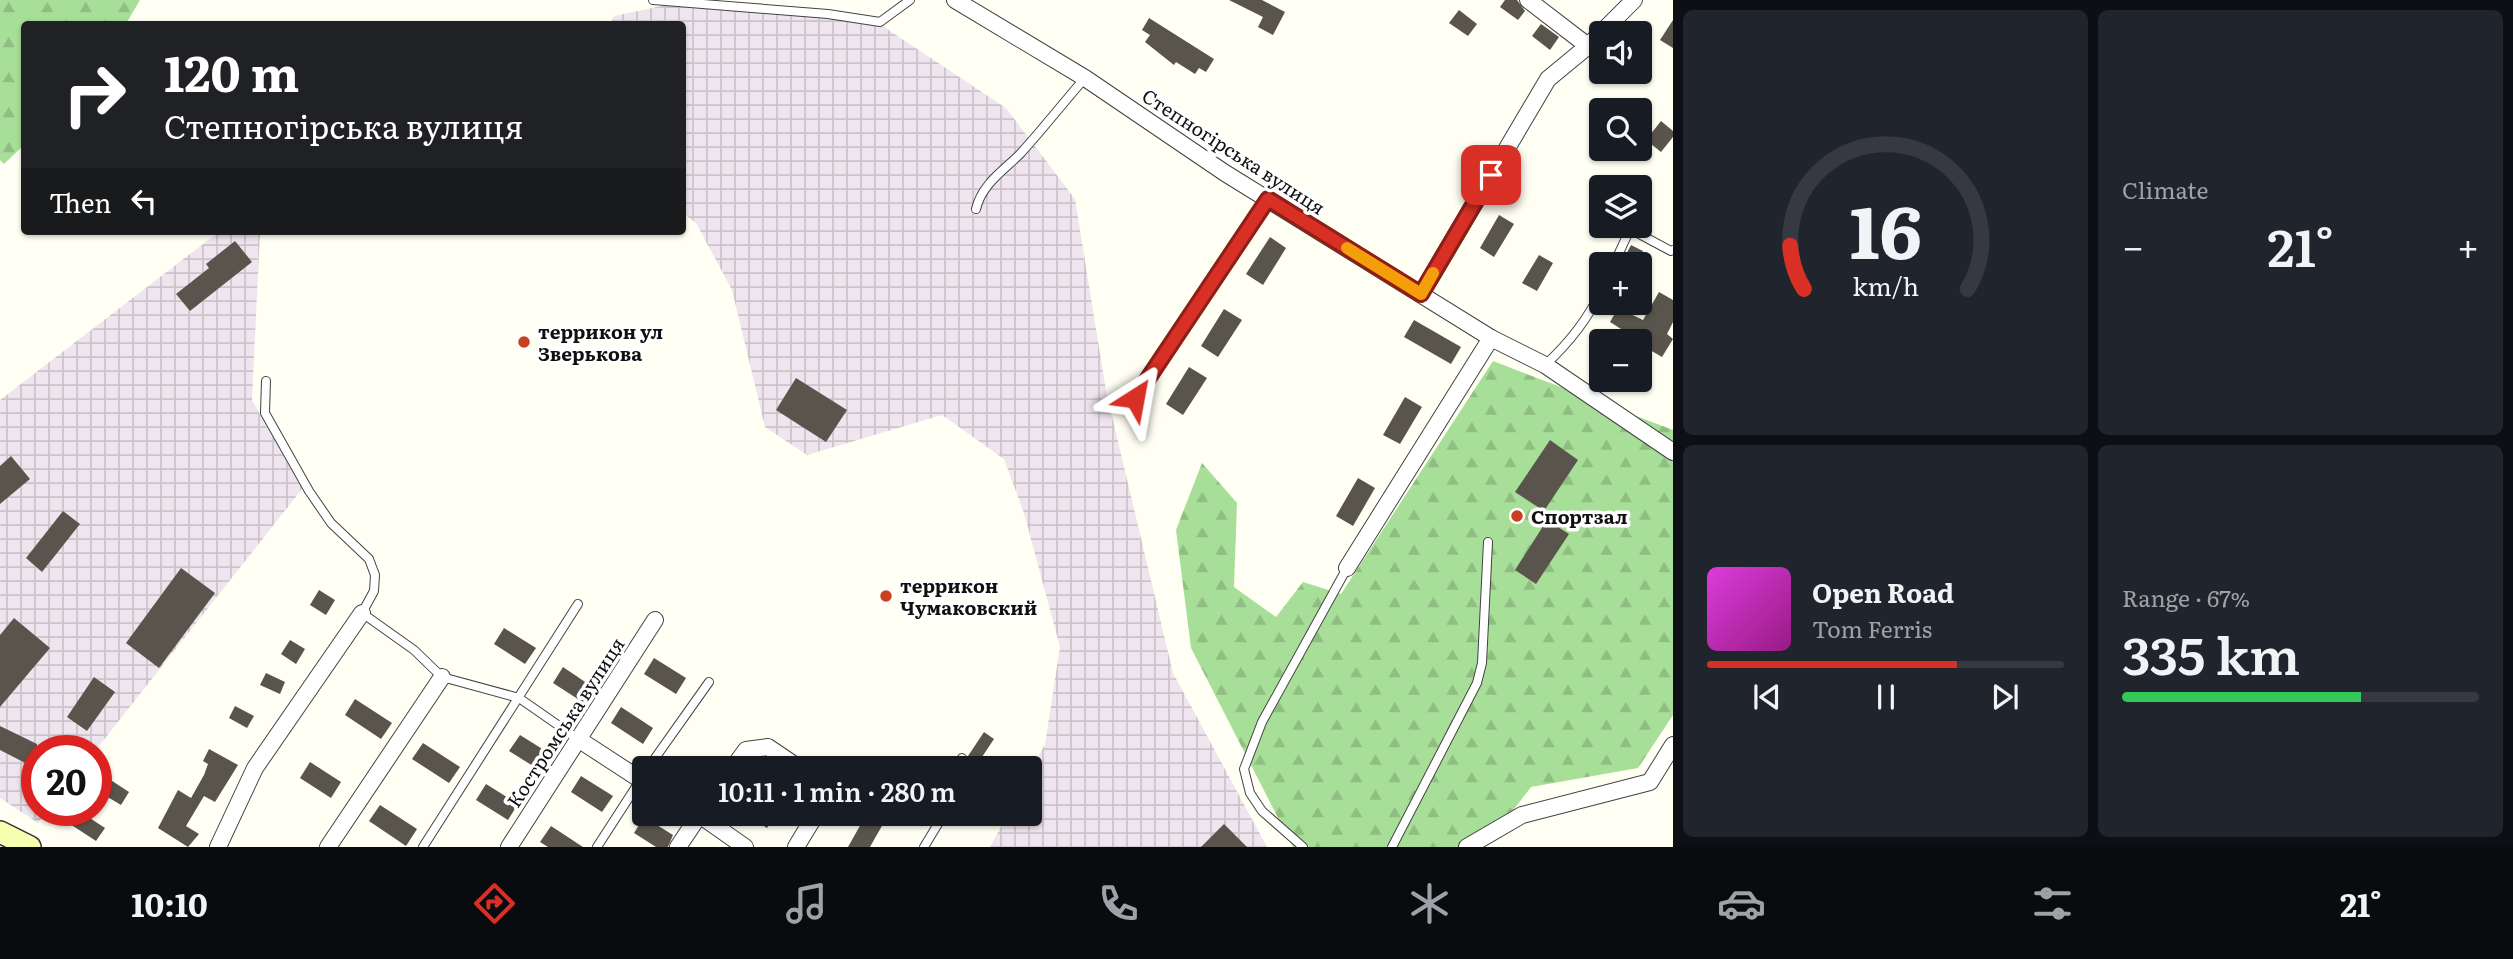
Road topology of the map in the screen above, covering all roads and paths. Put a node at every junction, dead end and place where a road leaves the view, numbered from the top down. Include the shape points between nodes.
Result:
1 (653, 0) edge
2 (910, 0) edge
3 (1528, 0) edge
4 (1634, 0) edge
5 (956, 1) edge
6 (1588, 46) junction
7 (1085, 78) junction
8 (1268, 199) junction
9 (976, 209) dead end
10 (1673, 250) edge
11 (1619, 252) edge
12 (1421, 294) junction
13 (1589, 314) edge
14 (1492, 338) junction
15 (1545, 365) junction
16 (266, 381) dead end
17 (1135, 398) dead end
18 (1673, 452) edge
19 (1488, 542) dead end
20 (1347, 568) joint
21 (578, 604) dead end
22 (362, 613) junction
23 (655, 620) dead end
24 (442, 677) junction
25 (709, 681) dead end
26 (519, 698) junction
27 (578, 739) junction
28 (1673, 745) edge
29 (658, 756) edge
30 (742, 756) edge
31 (781, 756) edge
32 (632, 769) edge
33 (632, 794) edge
34 (691, 826) edge
35 (716, 826) edge
36 (809, 826) edge
37 (937, 826) edge
38 (0, 832) edge
39 (30, 847) edge
40 (218, 847) edge
41 (328, 847) edge
42 (423, 847) edge
43 (509, 847) edge
44 (597, 847) edge
45 (678, 847) edge
46 (745, 847) edge
47 (796, 847) edge
48 (924, 847) edge
49 (1303, 847) edge
50 (1392, 847) edge
51 (1467, 847) edge

1 - 2 lane via 828,13 880,22
3 - 6 street
4 - 6 street
5 - 7 street, Степногірська вулиця
6 - 12 street via 1548,79
7 - 8 street, Степногірська вулиця
7 - 9 lane via 994,177
8 - 12 street, Степногірська вулиця
8 - 17 lane
10 - 11 lane via 1630,229
12 - 14 street, Степногірська вулиця
13 - 15 lane via 1568,344
14 - 15 street, Степногірська вулиця
14 - 20 street
15 - 18 street, Степногірська вулиця
16 - 22 lane via 265,413 309,491 331,523 369,559 374,591
19 - 50 lane via 1477,683
20 - 49 lane via 1262,722 1244,769 1250,793 1262,811
21 - 26 lane
22 - 24 lane via 414,650
22 - 40 street via 255,768
23 - 27 street, Костромська вулиця
24 - 26 lane
24 - 41 street
25 - 29 lane
26 - 27 lane
26 - 42 lane
27 - 32 street
27 - 43 street, Костромська вулиця
28 - 51 street via 1650,782 1522,815
30 - 31 street via 746,750 768,747
33 - 44 lane
34 - 45 street
35 - 46 street
36 - 47 street
37 - 48 lane
38 - 39 street

